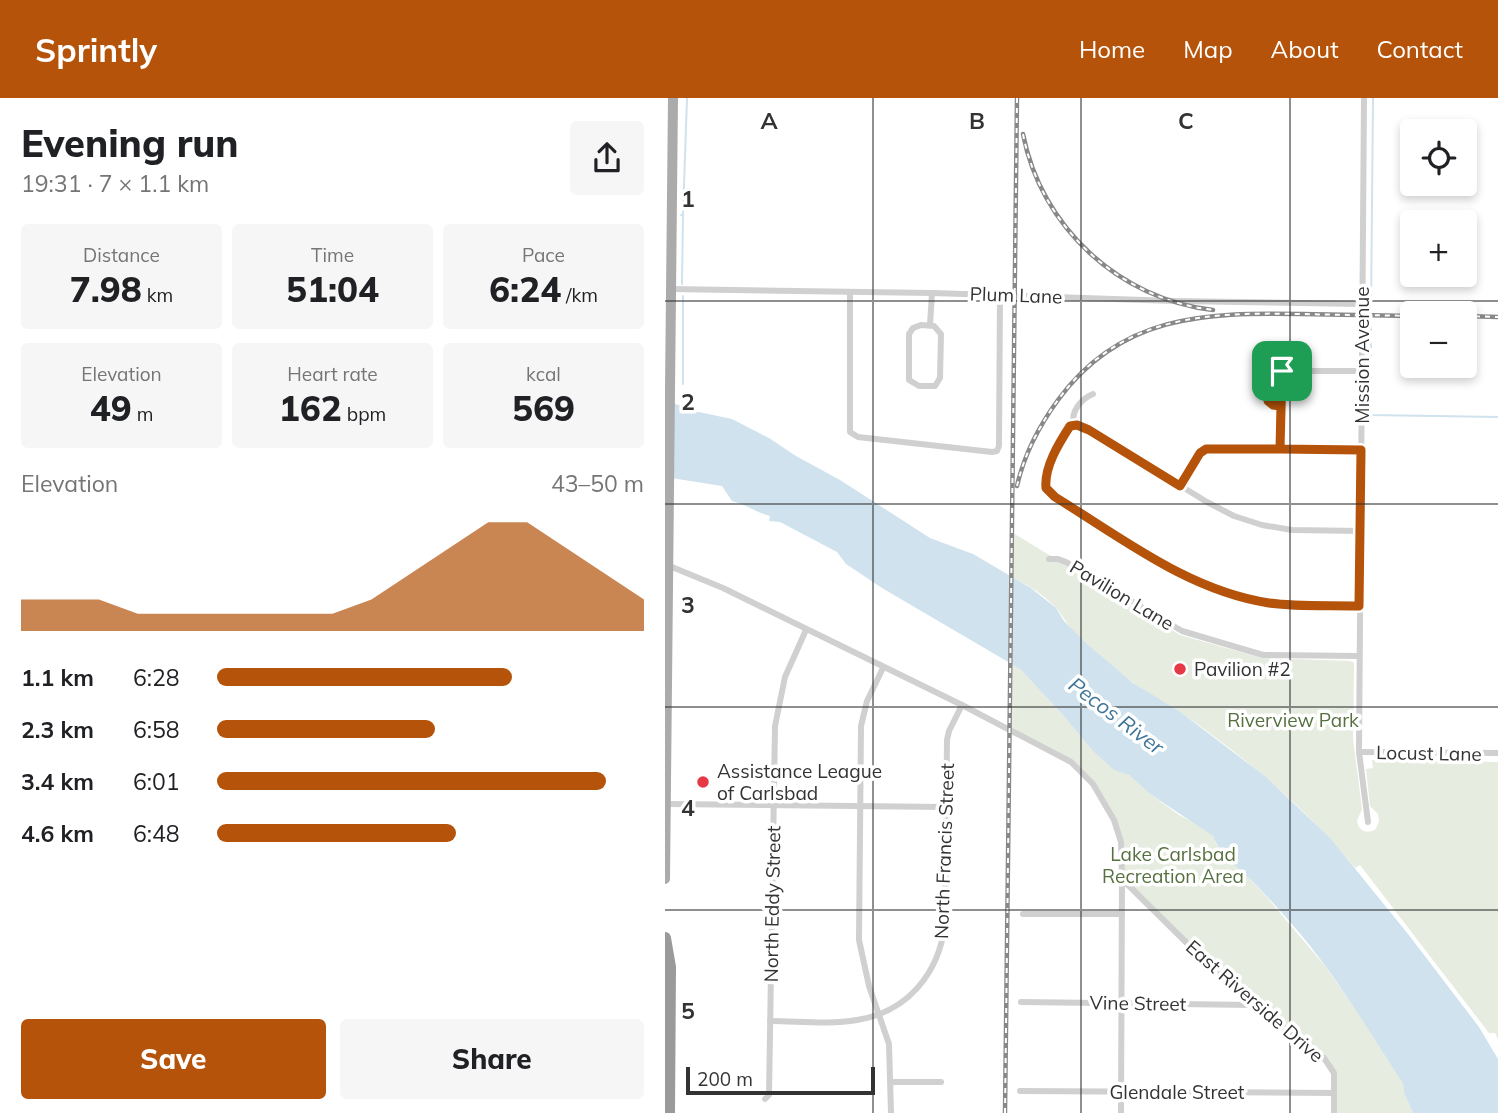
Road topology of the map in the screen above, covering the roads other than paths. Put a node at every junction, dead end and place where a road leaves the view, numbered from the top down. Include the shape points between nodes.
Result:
1 (673, 98) edge
2 (1364, 98) edge
3 (668, 222) edge
4 (668, 277) edge
5 (670, 289) junction
6 (851, 292) junction
7 (932, 293) junction
8 (1000, 294) junction
9 (1362, 303) junction
10 (930, 325) junction
11 (1282, 371) junction
12 (1362, 371) junction
13 (1093, 394) dead end
14 (1281, 406) junction
15 (1074, 425) junction
16 (1280, 449) junction
17 (1361, 450) junction
18 (1180, 486) junction
19 (1360, 531) junction
20 (1049, 559) dead end
21 (666, 565) edge
22 (1359, 606) junction
23 (806, 629) junction
24 (1359, 656) junction
25 (883, 668) junction
26 (962, 705) junction
27 (1359, 752) junction
28 (1498, 753) edge
29 (665, 763) edge
30 (666, 804) edge
31 (773, 805) junction
32 (859, 806) junction
33 (946, 807) junction
34 (1368, 821) dead end
35 (665, 879) edge
36 (1122, 880) junction
37 (1023, 914) dead end
38 (1122, 914) junction
39 (665, 938) edge
40 (1021, 1002) dead end
41 (1122, 1003) junction
42 (1254, 1005) junction
43 (880, 1014) junction
44 (770, 1021) junction
45 (891, 1082) junction
46 (941, 1082) dead end
47 (1020, 1091) dead end
48 (1121, 1092) junction
49 (1334, 1093) junction
50 (765, 1099) dead end
51 (669, 1113) edge
52 (891, 1113) edge
53 (1121, 1113) edge
54 (1334, 1113) edge

1 - 3 main road
2 - 9 street, Mission Avenue
3 - 4 main road
4 - 5 main road
5 - 6 street, Plum Lane
5 - 21 main road
6 - 7 street, Plum Lane
6 - 8 street via 850,432 858,437 992,452 999,446
7 - 8 street, Plum Lane
7 - 10 street
8 - 9 street, Plum Lane
9 - 12 street, Mission Avenue
10 - 10 street via 916,326 909,334 908,375 919,386 935,386 940,378 941,334
11 - 12 street
11 - 14 street
11 - 14 street via 1264,371 1268,401
12 - 17 street, Mission Avenue
13 - 15 street via 1077,409
14 - 16 street
15 - 18 street
15 - 22 street via 1058,448 1047,477 1046,488 1055,497 1181,574 1211,587 1266,602
16 - 17 street
16 - 18 street via 1206,449
17 - 19 street, Mission Avenue
18 - 19 street via 1226,513 1262,525
19 - 22 street, Mission Avenue
20 - 24 street, Pavilion Lane via 1066,562 1182,631 1263,655
21 - 23 street
21 - 29 main road
22 - 24 street, Mission Avenue
23 - 25 street
23 - 31 street, North Eddy Street via 779,701
24 - 27 street, Mission Avenue
25 - 26 street
25 - 32 street via 861,726
26 - 33 street, North Francis Street via 947,740
26 - 36 street via 1051,750 1085,774 1114,820 1121,842
27 - 28 street, Locust Lane
27 - 34 street, Mission Avenue
29 - 30 main road
30 - 31 street
30 - 35 main road
31 - 32 street
31 - 44 street, North Eddy Street
32 - 33 street
32 - 43 street via 859,940
33 - 43 street, North Francis Street via 941,947 924,982 902,1003
36 - 38 street
36 - 42 street, East Riverside Drive
37 - 38 street
38 - 41 street
39 - 51 highway via 670,967
40 - 41 street, Vine Street
41 - 42 street, Vine Street
41 - 48 street
42 - 49 street, East Riverside Drive via 1324,1058 1334,1073
43 - 44 street via 851,1021
43 - 45 street via 889,1044
44 - 50 street, North Eddy Street via 769,1095
45 - 46 street
45 - 52 street
47 - 48 street, Glendale Street
48 - 49 street, Glendale Street
48 - 53 street
49 - 54 street, East Riverside Drive

